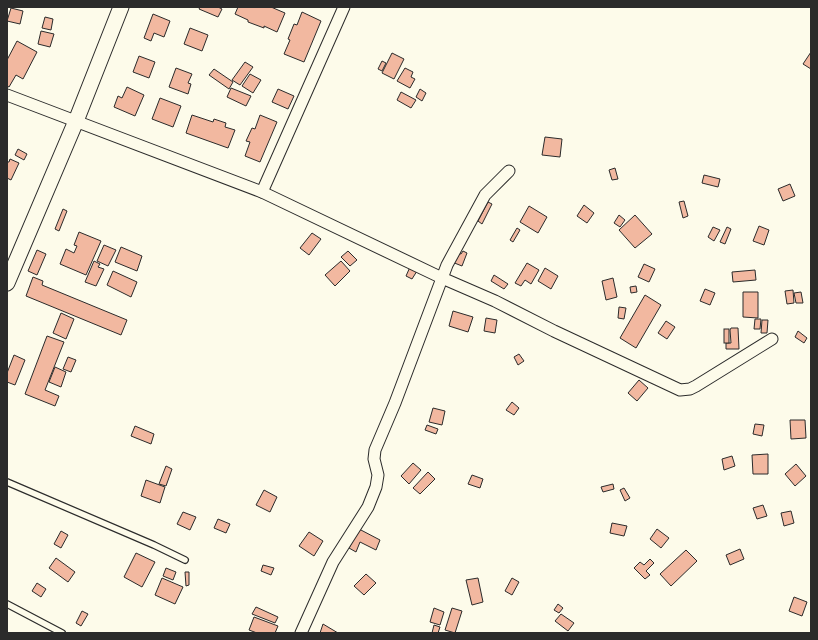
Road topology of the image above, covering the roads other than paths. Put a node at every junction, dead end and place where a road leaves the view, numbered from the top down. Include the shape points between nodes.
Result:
1 (122, 7) edge
2 (344, 7) edge
3 (7, 95) edge
4 (76, 121) junction
5 (509, 171) dead end
6 (262, 192) junction
7 (442, 278) junction
8 (7, 283) edge
9 (772, 339) dead end
10 (7, 482) edge
11 (185, 560) dead end
12 (7, 604) edge
13 (62, 633) edge
14 (301, 633) edge

1 - 4 main road
2 - 6 street
3 - 4 street
4 - 6 street
4 - 8 main road
5 - 7 street via 485,195
6 - 7 street
7 - 9 street via 680,390 696,386
7 - 14 street via 375,450 374,460 378,475 376,487 368,507 333,562
10 - 11 lane
12 - 13 lane

